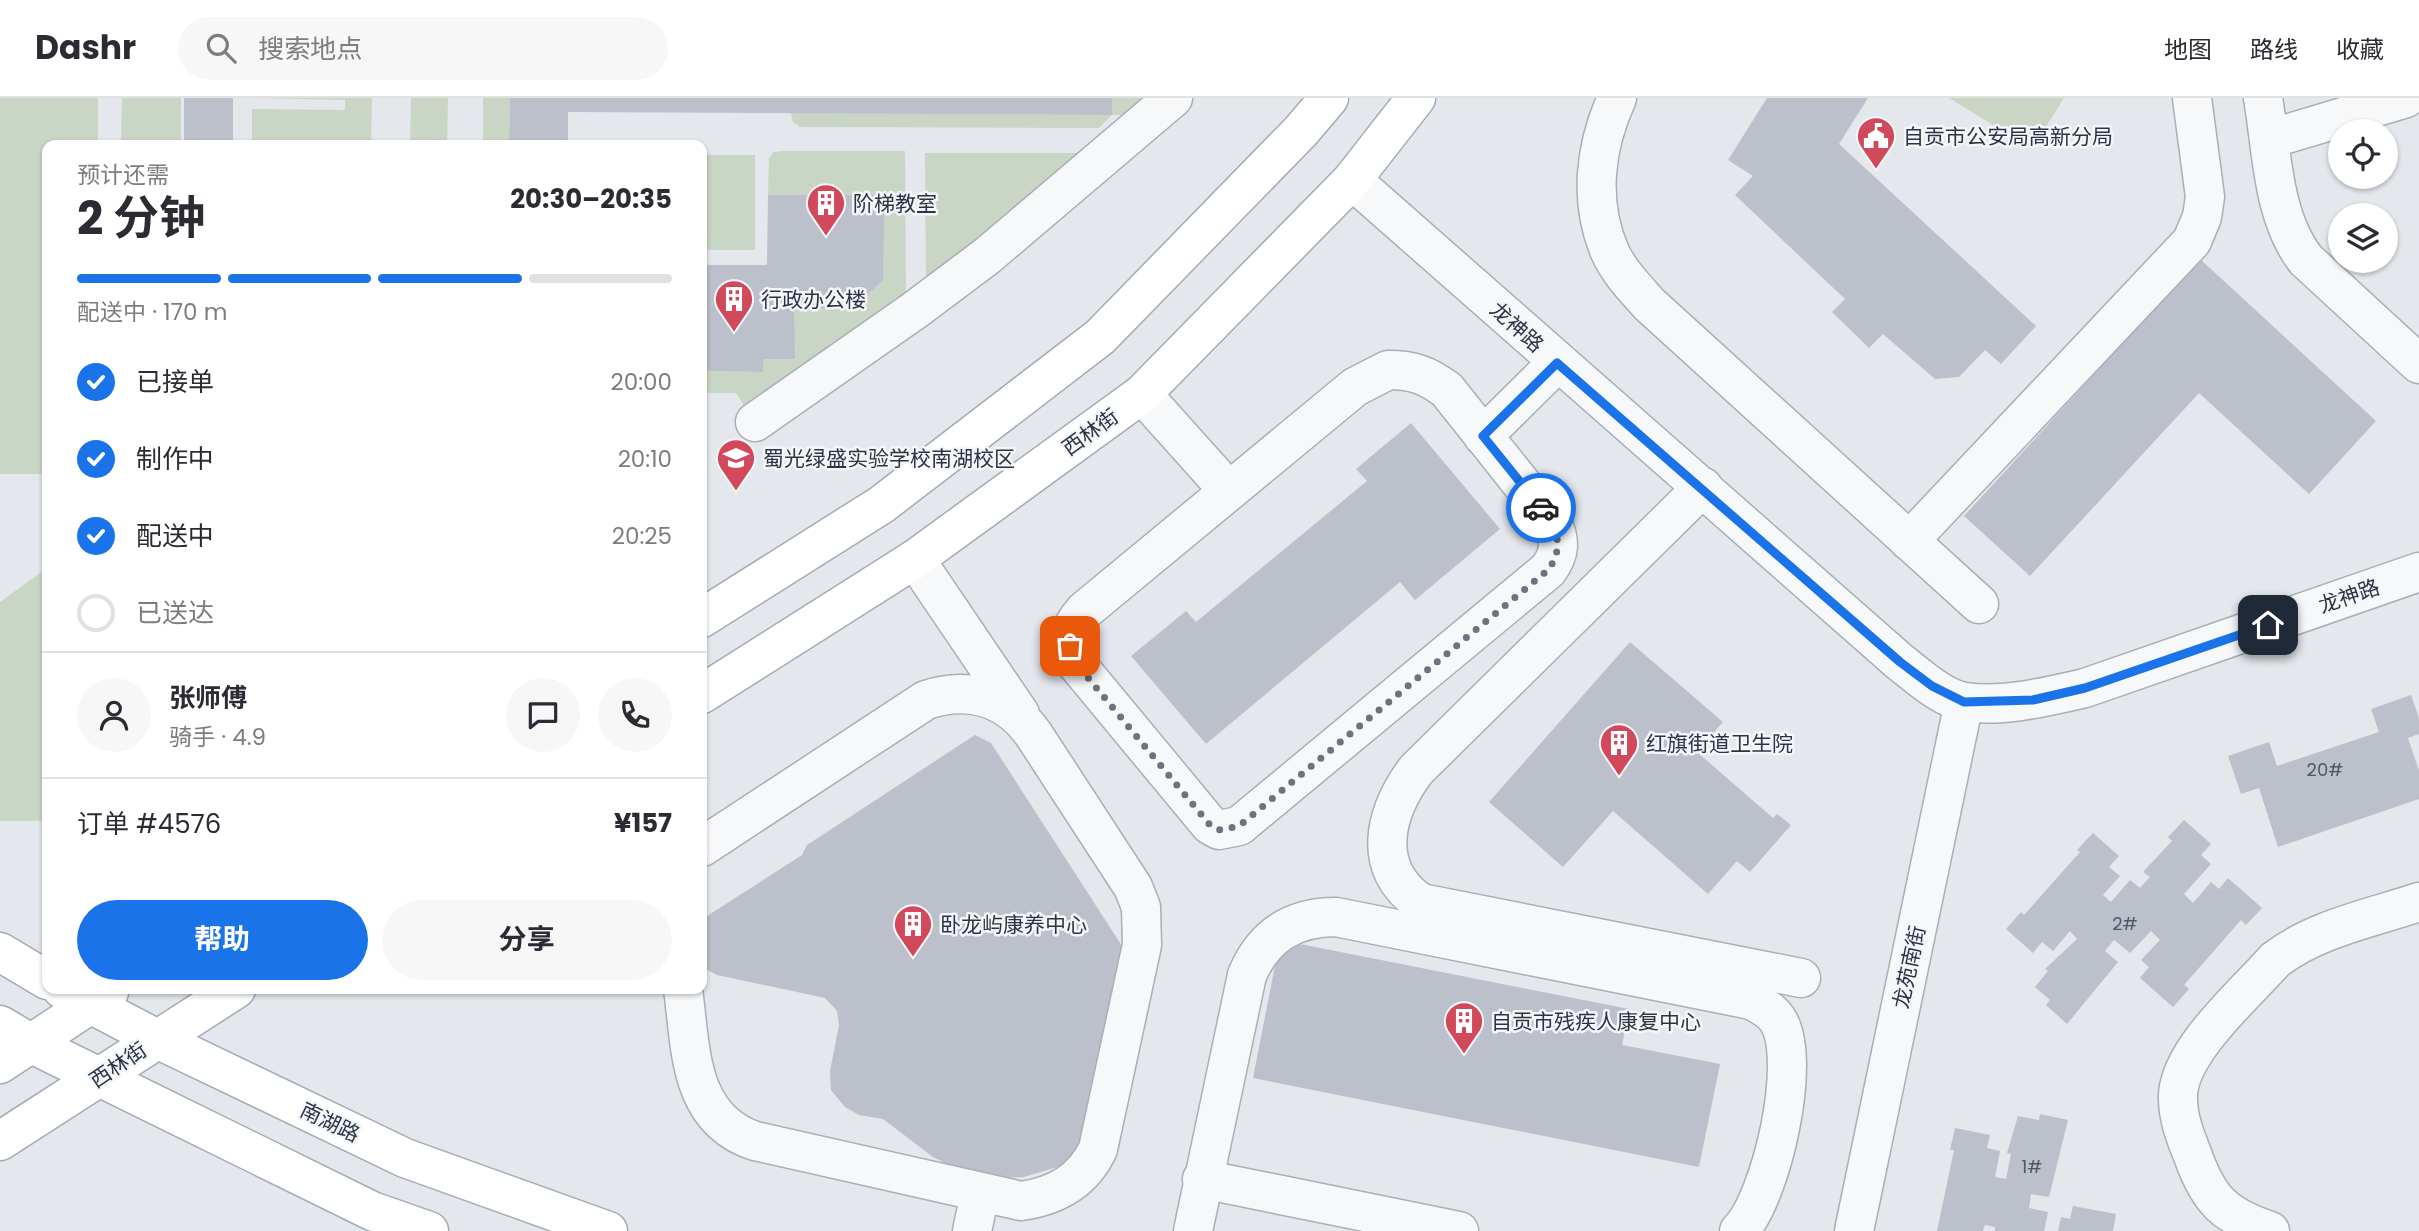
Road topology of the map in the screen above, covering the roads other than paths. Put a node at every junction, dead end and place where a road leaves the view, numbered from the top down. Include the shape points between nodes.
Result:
1 (1173, 98) edge
2 (1329, 98) edge
3 (1416, 98) edge
4 (1617, 98) edge
5 (2192, 98) edge
6 (2263, 98) edge
7 (2406, 98) edge
8 (2270, 139) junction
9 (1352, 180) junction
10 (1557, 363) junction
11 (2419, 364) edge
12 (1142, 394) junction
13 (755, 422) dead end
14 (1483, 436) junction
15 (1703, 487) junction
16 (1229, 491) junction
17 (1909, 541) junction
18 (915, 559) junction
19 (2419, 572) edge
20 (1979, 604) dead end
21 (707, 615) edge
22 (707, 691) edge
23 (1964, 702) junction
24 (1025, 722) junction
25 (707, 845) edge
26 (2419, 902) edge
27 (0, 952) edge
28 (42, 977) edge
29 (1801, 978) dead end
30 (88, 994) edge
31 (228, 994) edge
32 (684, 994) edge
33 (0, 1025) edge
34 (157, 1039) junction
35 (32, 1044) junction
36 (0, 1064) edge
37 (101, 1077) junction
38 (0, 1141) edge
39 (1202, 1179) junction
40 (980, 1194) junction
41 (429, 1231) edge
42 (608, 1231) edge
43 (972, 1231) edge
44 (1193, 1231) edge
45 (1459, 1231) edge
46 (1739, 1231) edge
47 (1854, 1231) edge
48 (2270, 1231) edge

1 - 13 street via 987,256
2 - 21 main road via 1100,337 881,505
3 - 9 main road, 西林街
4 - 17 street via 1603,129 1596,169 1610,251 1626,278
5 - 17 street via 2205,197 2192,241
6 - 8 street
7 - 8 street
8 - 11 street via 2283,213 2294,245
9 - 10 street, 龙神路
9 - 12 main road, 西林街
10 - 14 street
10 - 15 street, 龙神路
12 - 16 street
12 - 18 main road, 西林街
14 - 16 street via 1447,390 1428,376 1388,370 1355,387
14 - 16 street via 1552,522 1557,558 1239,826 1219,830 1210,825 1075,662 1069,635 1084,611
15 - 23 street, 龙神路 via 1900,662
15 - 29 street via 1416,770 1399,792 1391,813 1388,857 1393,876 1405,893 1421,903
17 - 20 street
18 - 22 main road, 西林街
18 - 24 street
19 - 23 street, 龙神路 via 2085,688 2033,700
23 - 47 street, 龙苑南街
24 - 25 street via 1003,704 974,694 926,700
24 - 40 street via 1133,887 1141,907 1142,945 1102,1137 1092,1161 1065,1188 1038,1199
26 - 48 street via 2288,949 2194,1051 2184,1069 2178,1091 2180,1119 2202,1181 2228,1212
27 - 28 main road
30 - 34 main road, 南湖路
30 - 35 main road
31 - 34 main road, 西林街
32 - 40 street via 697,1086 709,1109 729,1128 755,1141
33 - 35 main road
34 - 37 main road, 西林街
34 - 42 main road, 南湖路 via 405,1158
35 - 36 main road
35 - 37 main road
37 - 38 main road, 西林街
37 - 41 main road via 372,1211
39 - 44 street
39 - 45 street
39 - 46 street via 1239,998 1254,958 1274,936 1299,920 1336,917 1751,1000 1766,1008 1778,1020 1784,1039 1786,1087 1769,1177 1760,1201
40 - 43 street

